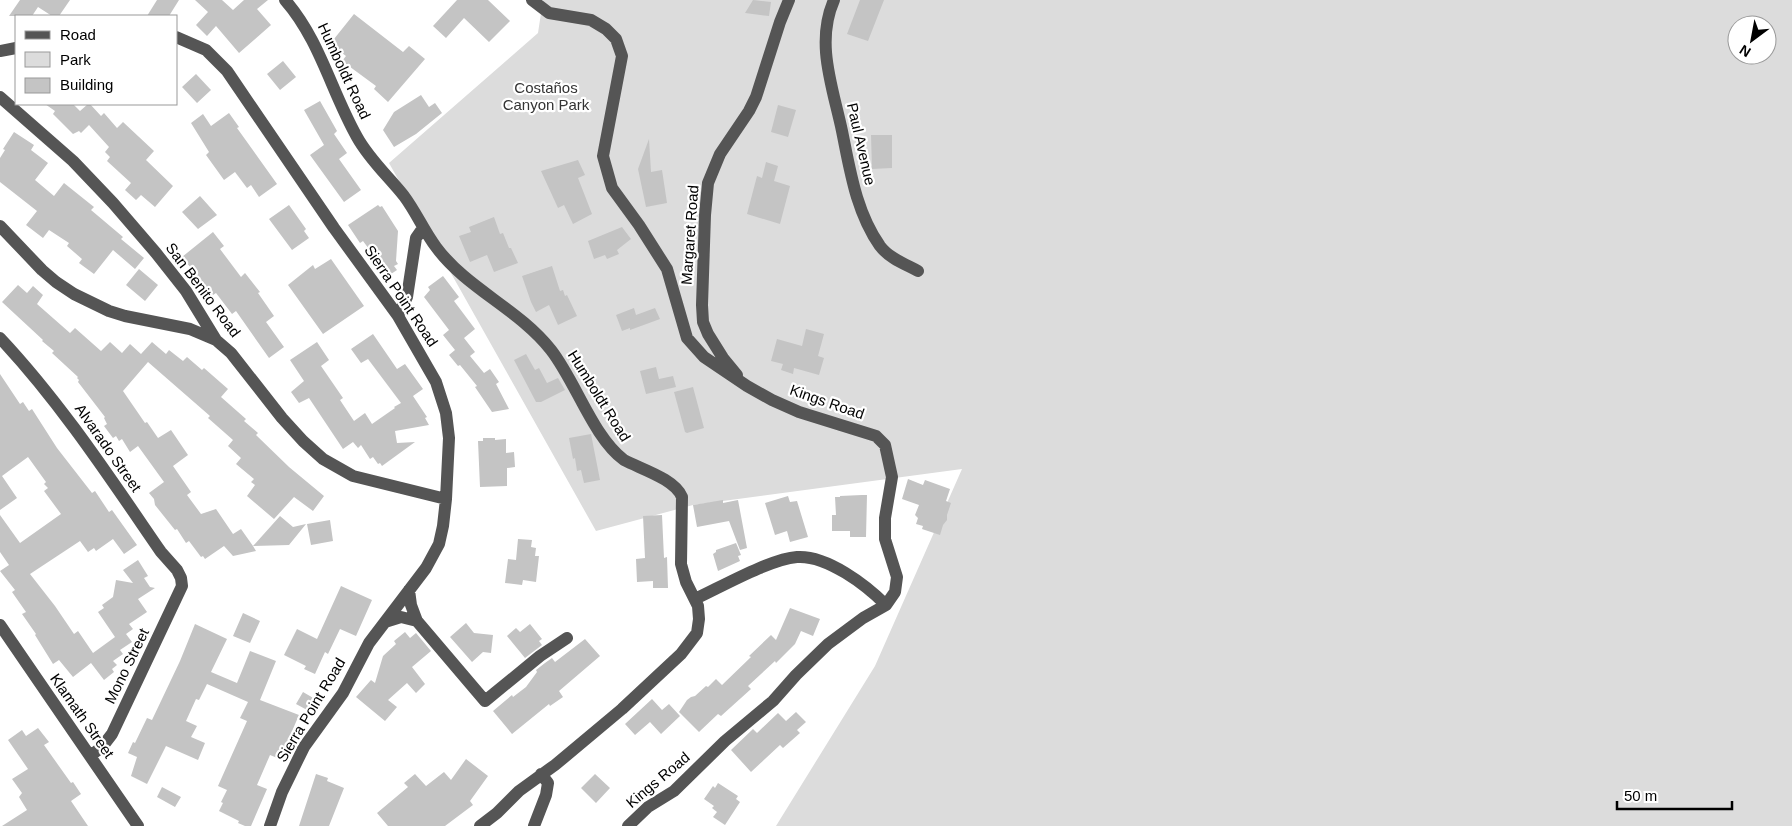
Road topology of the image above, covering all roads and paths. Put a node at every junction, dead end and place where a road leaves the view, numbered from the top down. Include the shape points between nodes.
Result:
1 (285, 0) edge
2 (532, 0) edge
3 (789, 0) edge
4 (834, 0) edge
5 (178, 38) edge
6 (15, 48) edge
7 (0, 51) edge
8 (0, 97) edge
9 (0, 226) edge
10 (423, 228) junction
11 (918, 271) dead end
12 (398, 316) junction
13 (0, 338) edge
14 (216, 340) junction
15 (747, 386) junction
16 (446, 500) junction
17 (182, 582) joint
18 (409, 590) junction
19 (695, 599) junction
20 (886, 605) junction
21 (418, 621) junction
22 (386, 622) junction
23 (0, 625) edge
24 (567, 638) dead end
25 (90, 756) junction
26 (541, 774) junction
27 (138, 826) edge
28 (270, 826) edge
29 (480, 826) edge
30 (534, 826) edge
31 (628, 826) edge

1 - 10 street, Humboldt Road via 310,36 357,138 403,196
2 - 15 street, Kings Road via 549,13 592,20 616,39 622,56 604,156 612,188 667,269 686,338 704,357
3 - 15 street, Margaret Road via 756,97 720,154 708,183 703,322 722,358
4 - 11 street, Paul Avenue via 826,45 829,79 858,200 881,247
5 - 12 street, Sierra Point Road via 206,50 227,71
6 - 7 street
8 - 14 street, San Benito Road via 74,161 113,203 186,291
9 - 14 street via 49,276 74,294 109,311 190,329
10 - 12 street via 416,238 407,297
10 - 19 street, Humboldt Road via 454,267 551,349 617,455 667,481 680,492 683,505 681,564
12 - 16 street, Sierra Point Road via 436,382 444,408 449,438
13 - 17 street, Alvarado Street via 62,411 177,570
14 - 16 street, San Benito Road via 247,372 292,430 323,459 364,480
15 - 20 street, Kings Road via 799,412 876,436 885,445 892,477 885,518 886,539 897,578 895,592
16 - 18 street, Sierra Point Road via 439,544
17 - 25 street, Mono Street via 112,734
18 - 21 street
18 - 22 street, Sierra Point Road
19 - 20 street via 779,562 799,557 815,559 845,573
19 - 26 street, Humboldt Road via 698,629 685,650 622,709
20 - 31 street, Kings Road via 828,644 773,701 725,741 674,792 648,807
21 - 22 street via 402,617
21 - 24 street via 485,701
22 - 28 street, Sierra Point Road via 369,643 343,693 304,747
23 - 25 street, Klamath Street
25 - 27 street, Klamath Street
26 - 29 street, Humboldt Road
26 - 30 street via 548,783

